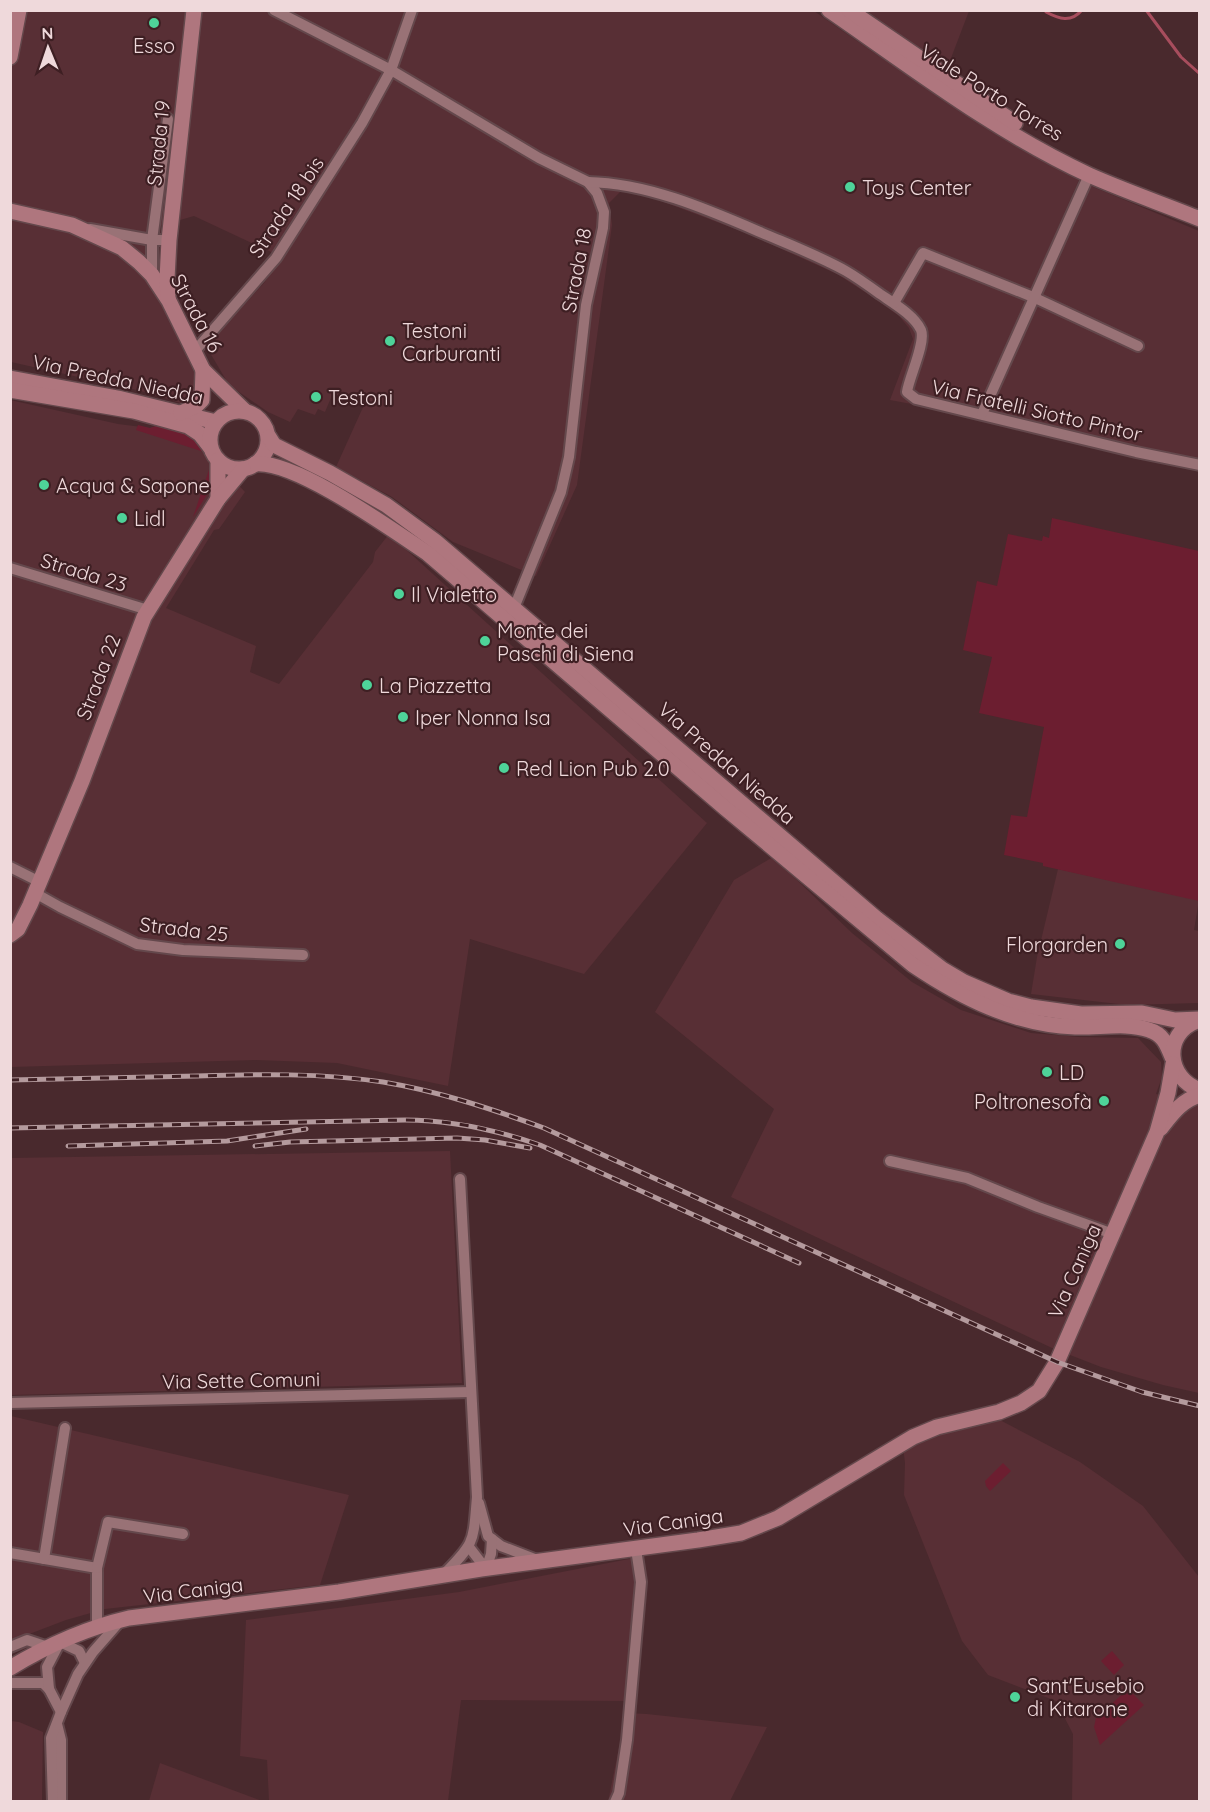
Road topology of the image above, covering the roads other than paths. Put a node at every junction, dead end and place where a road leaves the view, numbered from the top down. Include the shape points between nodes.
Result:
1 (20, 10) edge
2 (194, 10) edge
3 (274, 10) edge
4 (412, 10) edge
5 (830, 10) edge
6 (849, 10) edge
7 (10, 57) edge
8 (391, 70) junction
9 (168, 119) dead end
10 (1089, 175) junction
11 (588, 182) junction
12 (1140, 195) junction
13 (10, 211) edge
14 (1200, 219) edge
15 (72, 225) junction
16 (169, 240) junction
17 (152, 246) junction
18 (159, 277) junction
19 (1033, 297) junction
20 (169, 301) joint
21 (894, 303) junction
22 (1138, 346) dead end
23 (194, 352) junction
24 (203, 370) junction
25 (10, 378) edge
26 (221, 388) junction
27 (10, 390) edge
28 (245, 411) junction
29 (182, 413) junction
30 (982, 414) junction
31 (220, 418) junction
32 (268, 437) junction
33 (214, 453) junction
34 (1200, 465) edge
35 (249, 467) junction
36 (218, 499) junction
37 (10, 568) edge
38 (514, 608) junction
39 (148, 610) junction
40 (10, 867) edge
41 (37, 888) junction
42 (14, 932) edge
43 (303, 956) dead end
44 (1200, 1019) edge
45 (1173, 1060) junction
46 (1200, 1090) edge
47 (1200, 1095) edge
48 (1157, 1132) junction
49 (890, 1161) dead end
50 (460, 1179) dead end
51 (1113, 1234) junction
52 (471, 1392) junction
53 (10, 1403) edge
54 (65, 1428) dead end
55 (477, 1497) junction
56 (183, 1534) dead end
57 (492, 1539) junction
58 (469, 1547) junction
59 (636, 1549) junction
60 (10, 1553) edge
61 (44, 1559) junction
62 (541, 1562) junction
63 (97, 1568) junction
64 (486, 1569) junction
65 (443, 1575) junction
66 (121, 1620) junction
67 (97, 1626) junction
68 (54, 1644) junction
69 (10, 1647) edge
70 (85, 1663) junction
71 (10, 1668) edge
72 (10, 1683) edge
73 (49, 1689) junction
74 (61, 1712) junction
75 (57, 1724) junction
76 (53, 1802) edge
77 (61, 1802) edge
78 (615, 1802) edge

1 - 7 main road
2 - 16 main road, Strada 19
3 - 8 street
4 - 8 street, Strada 18 bis
5 - 10 main road, Viale Porto Torres via 974,109
6 - 12 main road, Viale Porto Torres via 1044,142
8 - 11 street via 539,158
8 - 23 street, Strada 18 bis via 276,258
9 - 17 street
10 - 12 main road, Viale Porto Torres
10 - 19 street
11 - 21 street, Via Fratelli Siotto Pintor via 659,194 717,214 845,271
11 - 38 street, Strada 18 via 604,212 603,228 586,305 569,457 561,492
12 - 14 main road, Viale Porto Torres
13 - 15 main road, Strada 16
15 - 17 street, Strada 16
15 - 18 main road, Strada 16 via 122,248
16 - 17 street, Strada 16
16 - 18 main road, Strada 19
17 - 18 street, Strada 19
18 - 20 main road, Strada 19
19 - 21 street via 923,253
19 - 22 street
19 - 30 street
20 - 23 main road, Strada 16
21 - 30 street, Via Fratelli Siotto Pintor via 920,328 922,336 907,392 916,399
23 - 24 main road, Strada 16
24 - 26 main road, Strada 16
24 - 29 main road via 202,400
25 - 29 main road, Via Predda Niedda
26 - 28 main road, Strada 16
26 - 31 main road
27 - 33 main road, Via Predda Niedda via 134,411 188,426 200,434
28 - 31 main road
28 - 32 main road via 259,418
29 - 31 main road, Via Predda Niedda
30 - 34 street, Via Fratelli Siotto Pintor
31 - 33 main road via 210,438
32 - 35 main road via 264,455
32 - 38 main road, Via Predda Niedda via 274,446 386,504
33 - 35 main road via 229,468
33 - 36 main road
35 - 36 main road, Strada 22
35 - 45 main road, Via Predda Niedda via 266,464 307,479 427,553 913,965 937,981 979,1004 1038,1022 1151,1030 1162,1037
36 - 39 main road, Strada 22
37 - 39 street, Strada 23
38 - 44 main road, Via Predda Niedda via 877,919 950,974 986,993 1031,1007 1081,1014 1142,1013 1174,1020
39 - 41 main road, Strada 22
40 - 41 street
41 - 42 main road, Strada 22
41 - 43 street, Strada 25 via 60,907 137,944
44 - 45 main road, Via Caniga via 1177,1036
45 - 46 main road, Via Predda Niedda via 1186,1084
45 - 48 main road, Via Caniga
47 - 48 main road, Via Caniga via 1181,1105
48 - 51 main road, Via Caniga
49 - 51 street via 967,1178
50 - 52 street
51 - 59 main road, Via Caniga via 1057,1362 1039,1391 1021,1403 913,1437 778,1518 741,1533
52 - 53 street, Via Sette Comuni
52 - 55 street
54 - 61 street
55 - 57 street
55 - 58 street
56 - 63 street via 108,1522
57 - 62 street
57 - 64 street
58 - 64 street
58 - 65 street
59 - 62 main road, Via Caniga
59 - 78 street via 640,1582 627,1740
60 - 61 street
61 - 63 street
62 - 64 main road, Via Caniga
63 - 67 street
64 - 65 main road, Via Caniga
65 - 66 main road, Via Caniga
66 - 67 main road, Via Caniga
66 - 70 street
67 - 68 main road, Via Caniga
68 - 69 street via 27,1640
68 - 70 street via 78,1651
68 - 71 main road, Via Caniga
68 - 73 street via 47,1667
70 - 74 street
72 - 73 street via 43,1683
73 - 74 street
74 - 75 street
75 - 76 street via 51,1738
75 - 77 street via 61,1740

